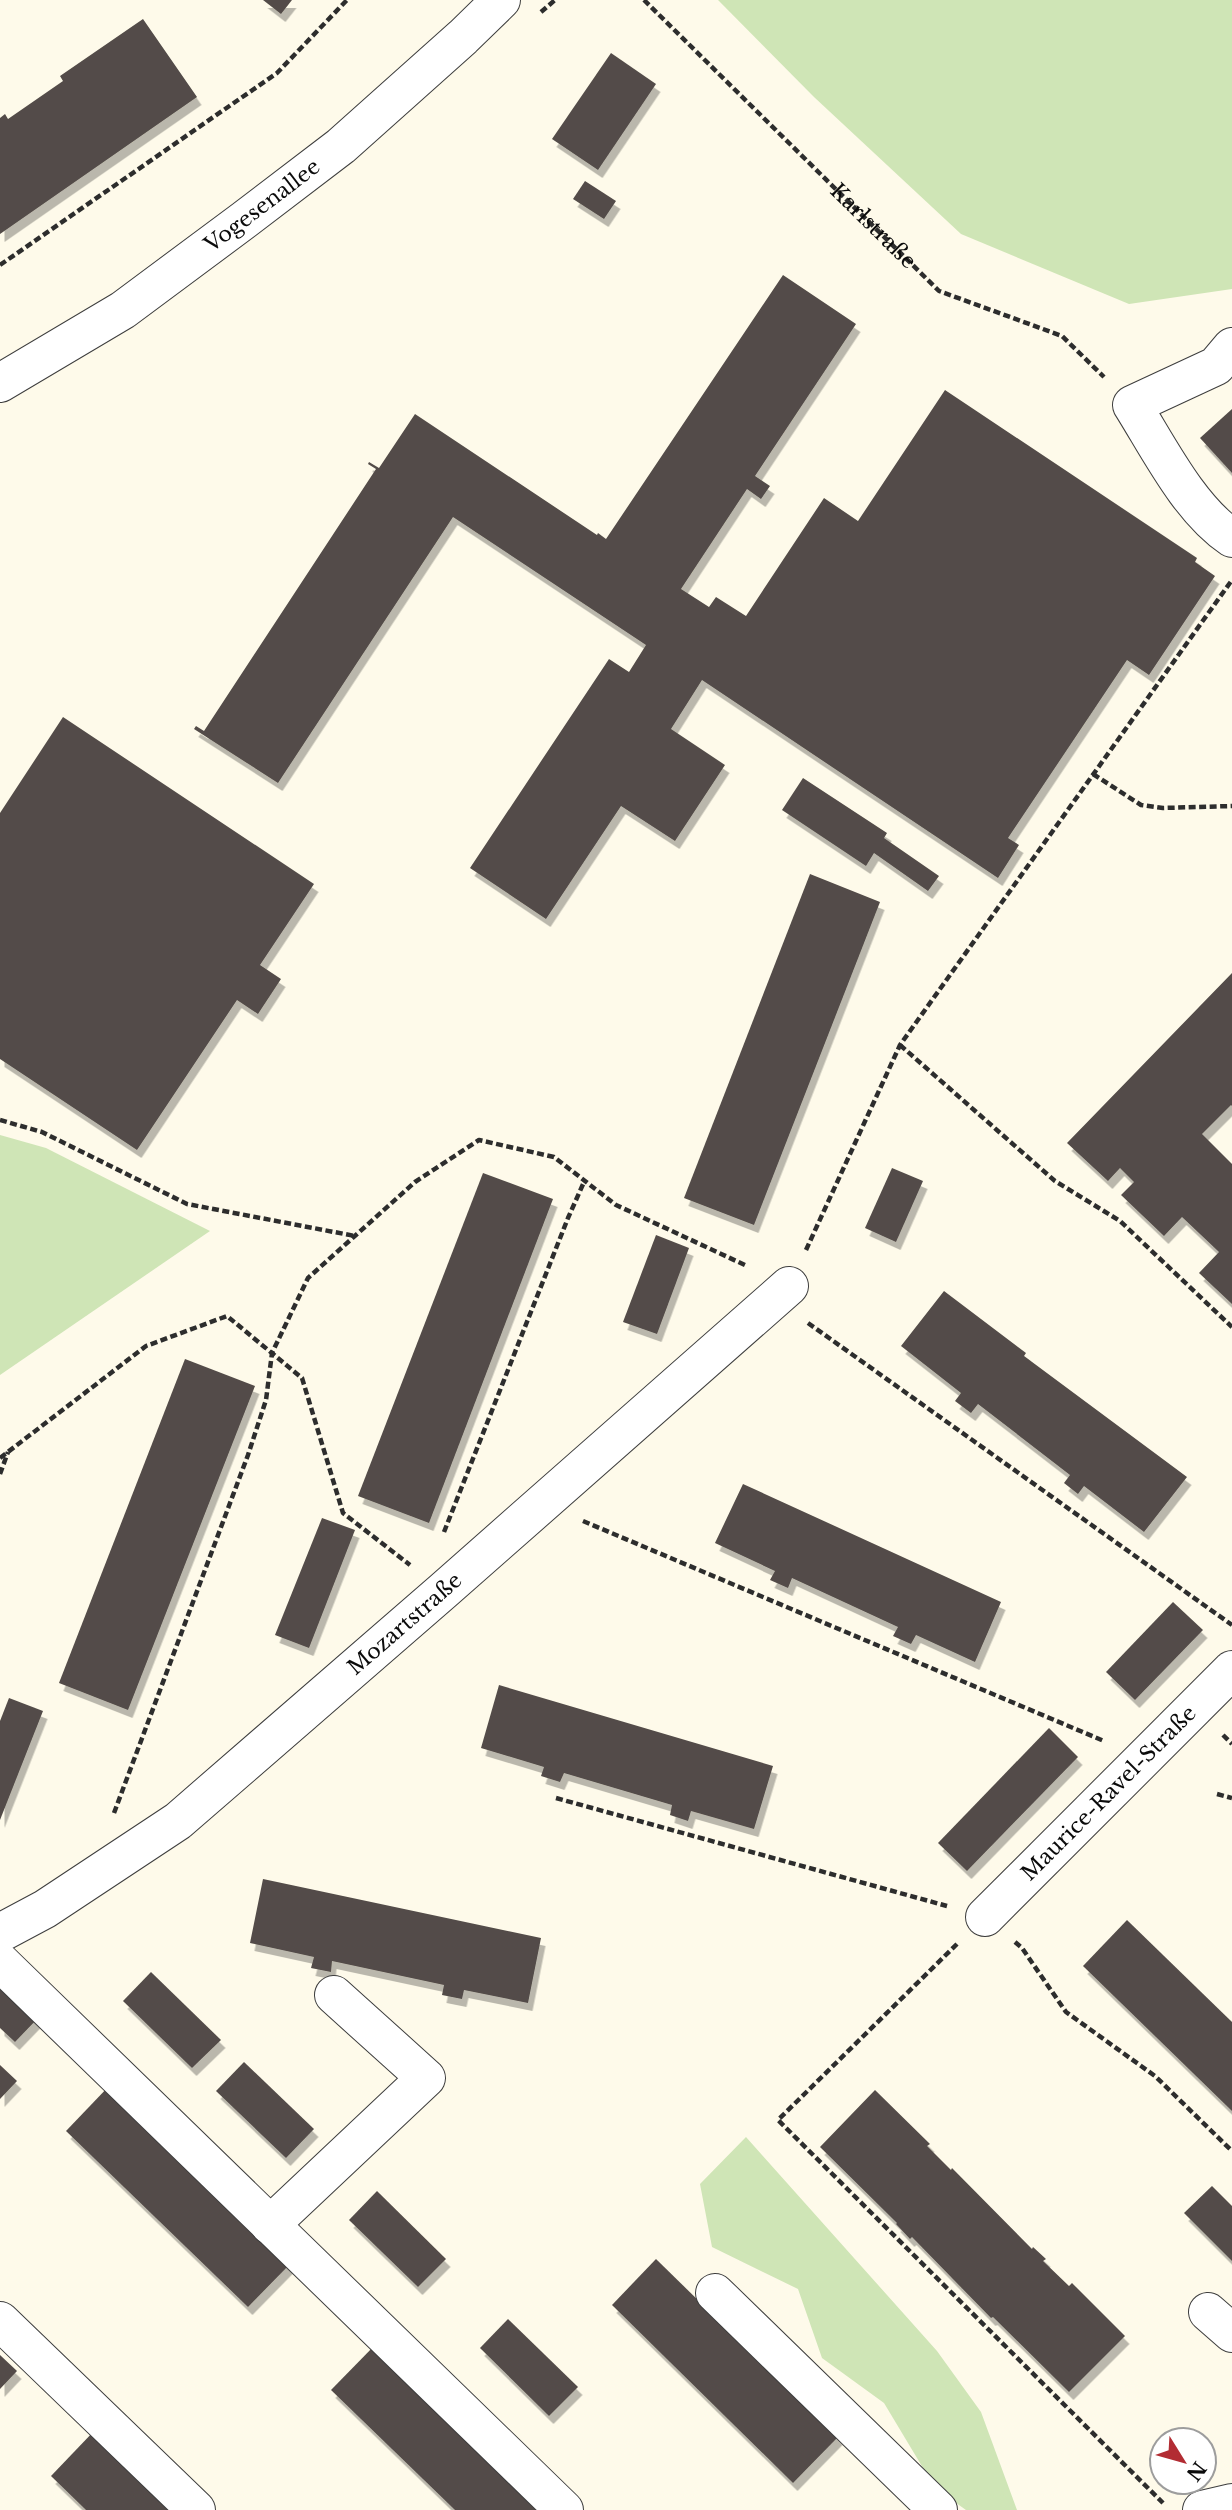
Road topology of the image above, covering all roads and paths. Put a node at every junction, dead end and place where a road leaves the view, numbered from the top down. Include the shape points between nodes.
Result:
1 (346, 0) edge
2 (501, 0) edge
3 (644, 0) edge
4 (0, 265) edge
5 (1232, 347) edge
6 (0, 383) edge
7 (1132, 405) junction
8 (1232, 538) edge
9 (1232, 580) edge
10 (1093, 774) junction
11 (1232, 806) edge
12 (900, 1045) junction
13 (0, 1120) edge
14 (584, 1182) junction
15 (355, 1236) junction
16 (782, 1293) junction
17 (1232, 1328) edge
18 (272, 1353) junction
19 (9, 1452) junction
20 (0, 1458) edge
21 (0, 1474) edge
22 (542, 1504) junction
23 (443, 1591) junction
24 (1232, 1625) edge
25 (1232, 1670) edge
26 (1144, 1757) junction
27 (1217, 1794) dead end
28 (556, 1798) dead end
29 (1232, 1798) edge
30 (114, 1815) dead end
31 (985, 1917) junction
32 (0, 1933) edge
33 (0, 1962) edge
34 (334, 1995) dead end
35 (1232, 2151) edge
36 (270, 2225) junction
37 (715, 2293) dead end
38 (0, 2321) edge
39 (1232, 2503) edge
40 (196, 2510) edge
41 (564, 2510) edge
42 (938, 2510) edge
43 (1170, 2510) edge
44 (1202, 2510) edge

1 - 4 path via 276,73
2 - 6 street, Vogesenallee via 341,146 123,310
3 - 7 path, Karlstraße via 939,292 1062,336
5 - 7 street via 1216,366
7 - 8 street via 1183,485
9 - 10 path
10 - 11 path via 1141,805
10 - 12 path
12 - 16 path
12 - 17 path via 1055,1181 1120,1221
13 - 15 path via 42,1132 187,1205
14 - 15 path via 554,1157 479,1140 415,1182
14 - 16 path via 616,1205
14 - 23 path via 439,1543
15 - 18 path via 308,1278
16 - 22 street, Mozartstraße
16 - 24 path
18 - 19 path via 227,1316 158,1341
18 - 23 path via 302,1378 343,1513
18 - 30 path via 266,1400 255,1433
19 - 20 path
19 - 21 path
22 - 23 street, Mozartstraße
22 - 26 path
23 - 32 street, Mozartstraße via 178,1821 45,1909
25 - 26 street, Maurice-Ravel-Straße
26 - 31 street, Maurice-Ravel-Straße
27 - 29 path
28 - 31 path
31 - 35 path via 1022,1948 1066,2012 1155,2076
31 - 43 path via 778,2120
33 - 36 street
34 - 36 street via 426,2078
36 - 41 street
37 - 42 street
38 - 40 street
39 - 44 street

